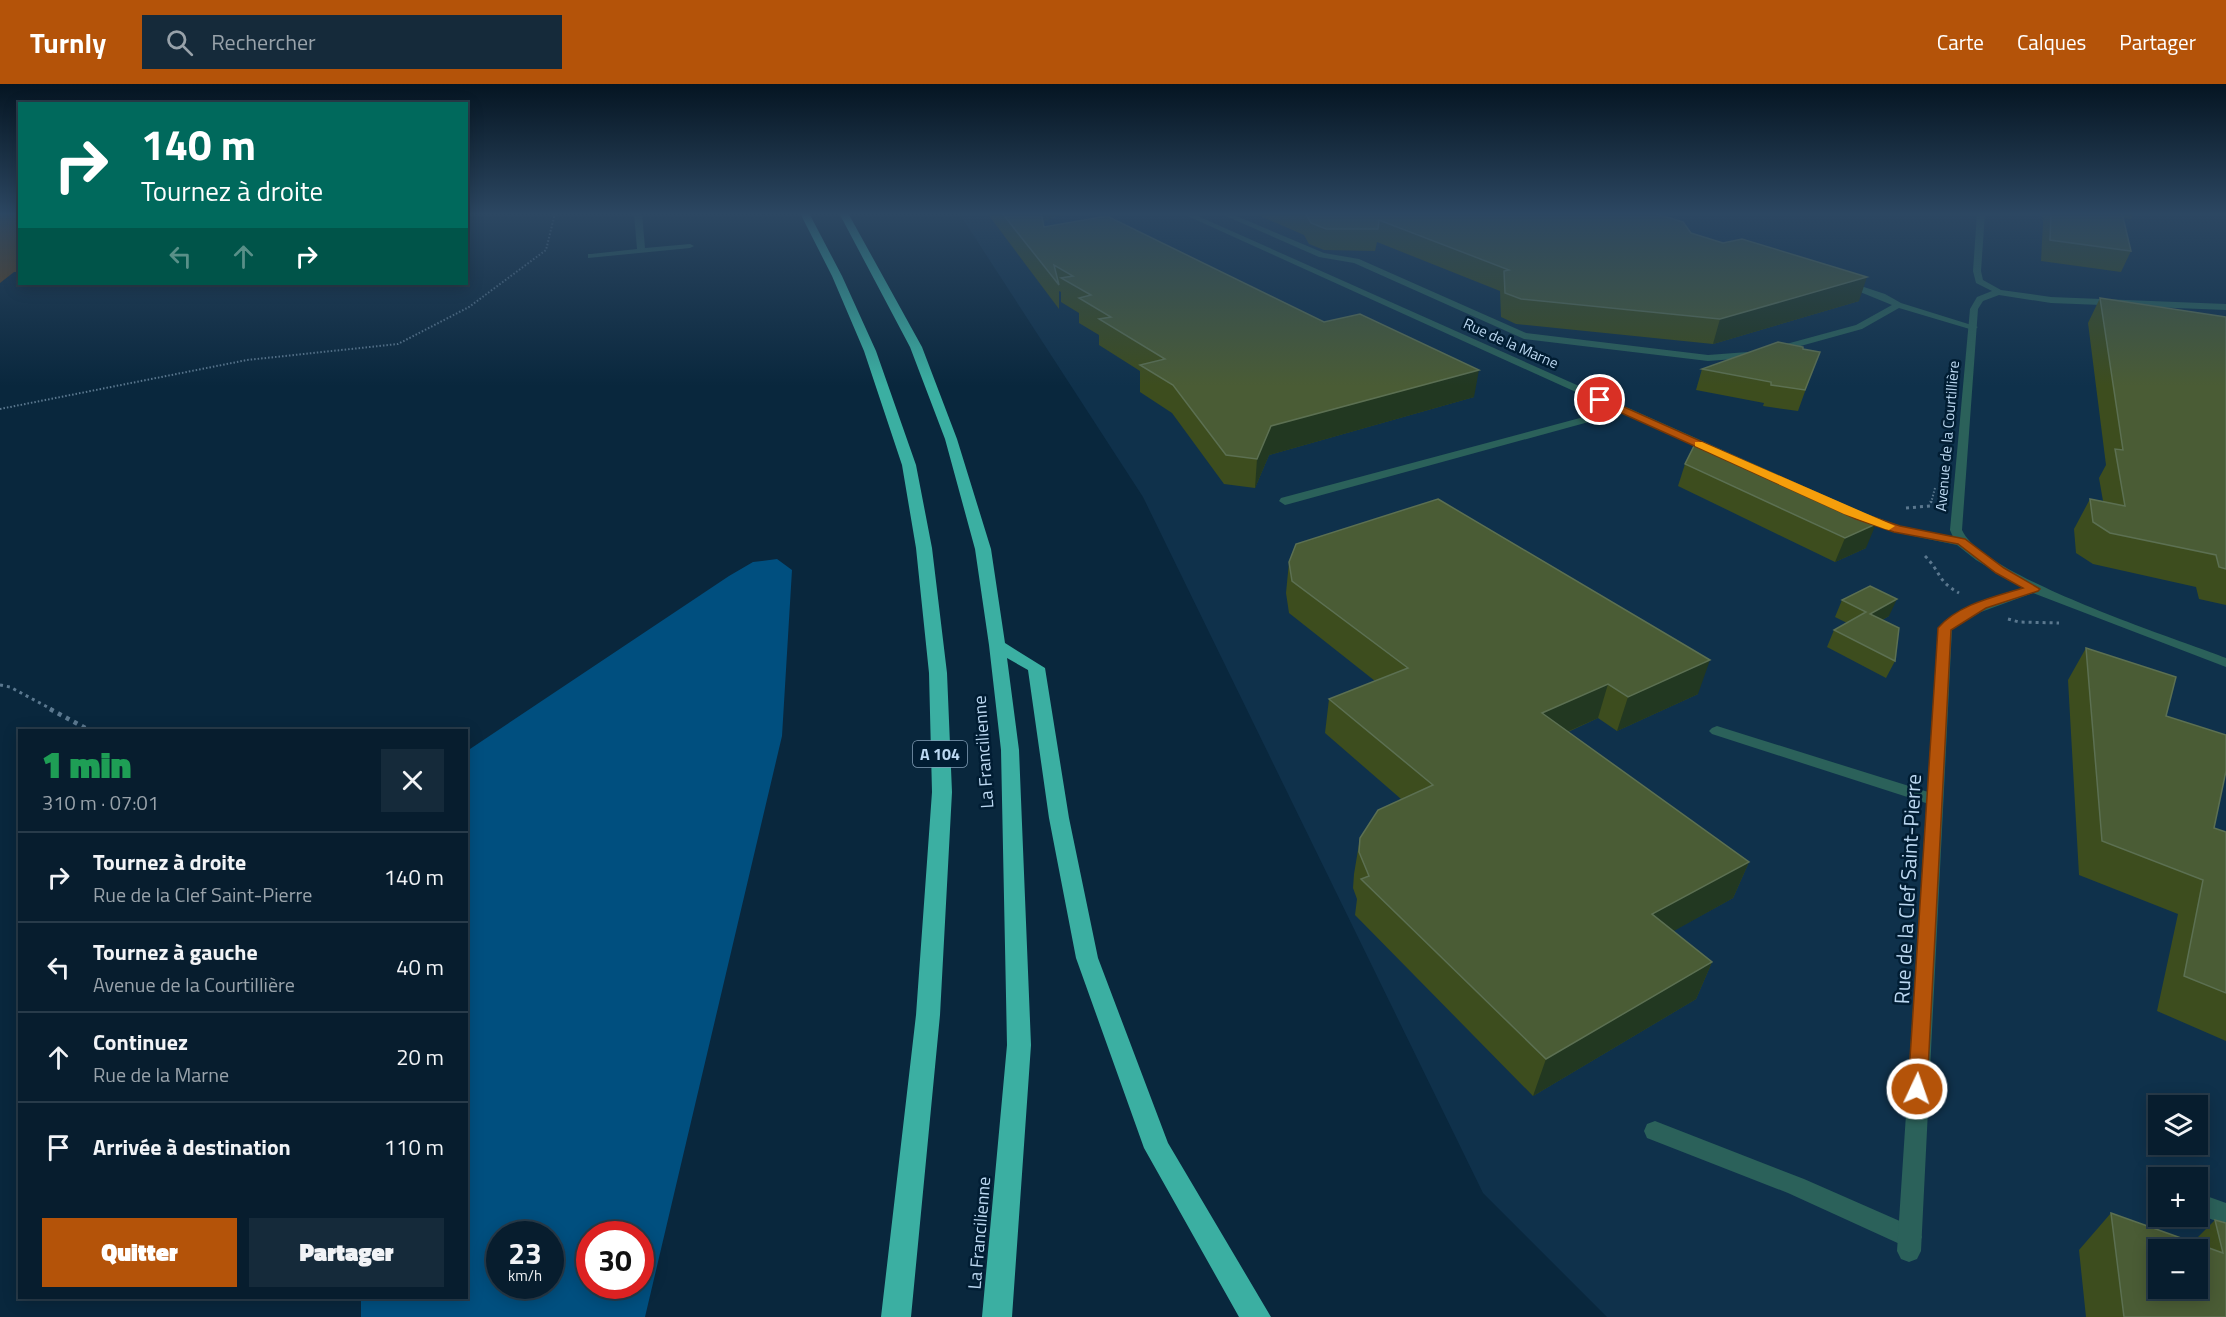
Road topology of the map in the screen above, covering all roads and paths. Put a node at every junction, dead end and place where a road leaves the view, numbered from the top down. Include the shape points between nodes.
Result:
1 (518, 271) edge
2 (834, 271) edge
3 (874, 271) edge
4 (1312, 271) edge
5 (1377, 271) edge
6 (1977, 271) edge
7 (1841, 282) edge
8 (2000, 292) junction
9 (1898, 305) junction
10 (2226, 307) edge
11 (1973, 327) junction
12 (0, 409) edge
13 (1622, 410) junction
14 (1937, 478) dead end
15 (1285, 501) dead end
16 (1860, 516) junction
17 (1961, 542) junction
18 (2034, 589) junction
19 (997, 645) junction
20 (2226, 663) edge
21 (0, 685) edge
22 (87, 729) edge
23 (1718, 731) dead end
24 (1935, 800) junction
25 (1655, 1131) dead end
26 (2208, 1208) edge
27 (2226, 1214) edge
28 (896, 1317) edge
29 (997, 1317) edge
30 (1256, 1317) edge

1 - 12 path via 469,307 398,344 247,360
2 - 28 highway, A 104 via 870,351 909,465 924,548 938,672 942,792 928,1015
3 - 19 highway, La Francilienne via 916,347 951,439 983,549
4 - 13 street, Rue de la Marne
5 - 9 street via 1524,336 1708,358 1761,354 1859,327
6 - 8 street via 1979,281
7 - 9 street
8 - 10 street via 2071,301
8 - 11 street, Avenue de la Courtillière via 1980,297 1975,303
9 - 11 street
11 - 17 street, Avenue de la Courtillière via 1956,530
13 - 15 street
13 - 16 street, Rue de la Marne
14 - 16 path via 1930,506 1876,509
16 - 17 street, Rue de la Marne via 1898,529
17 - 18 street via 2000,571
18 - 20 street
18 - 24 street, Rue de la Clef Saint-Pierre via 1981,605 1945,628
19 - 29 highway, La Francilienne via 1010,750 1018,1045
19 - 30 highway via 1036,668 1059,818 1087,958 1157,1148
21 - 22 path
23 - 24 street
24 - 25 street, Rue de la Clef Saint-Pierre via 1909,1244 1796,1186
26 - 27 street

